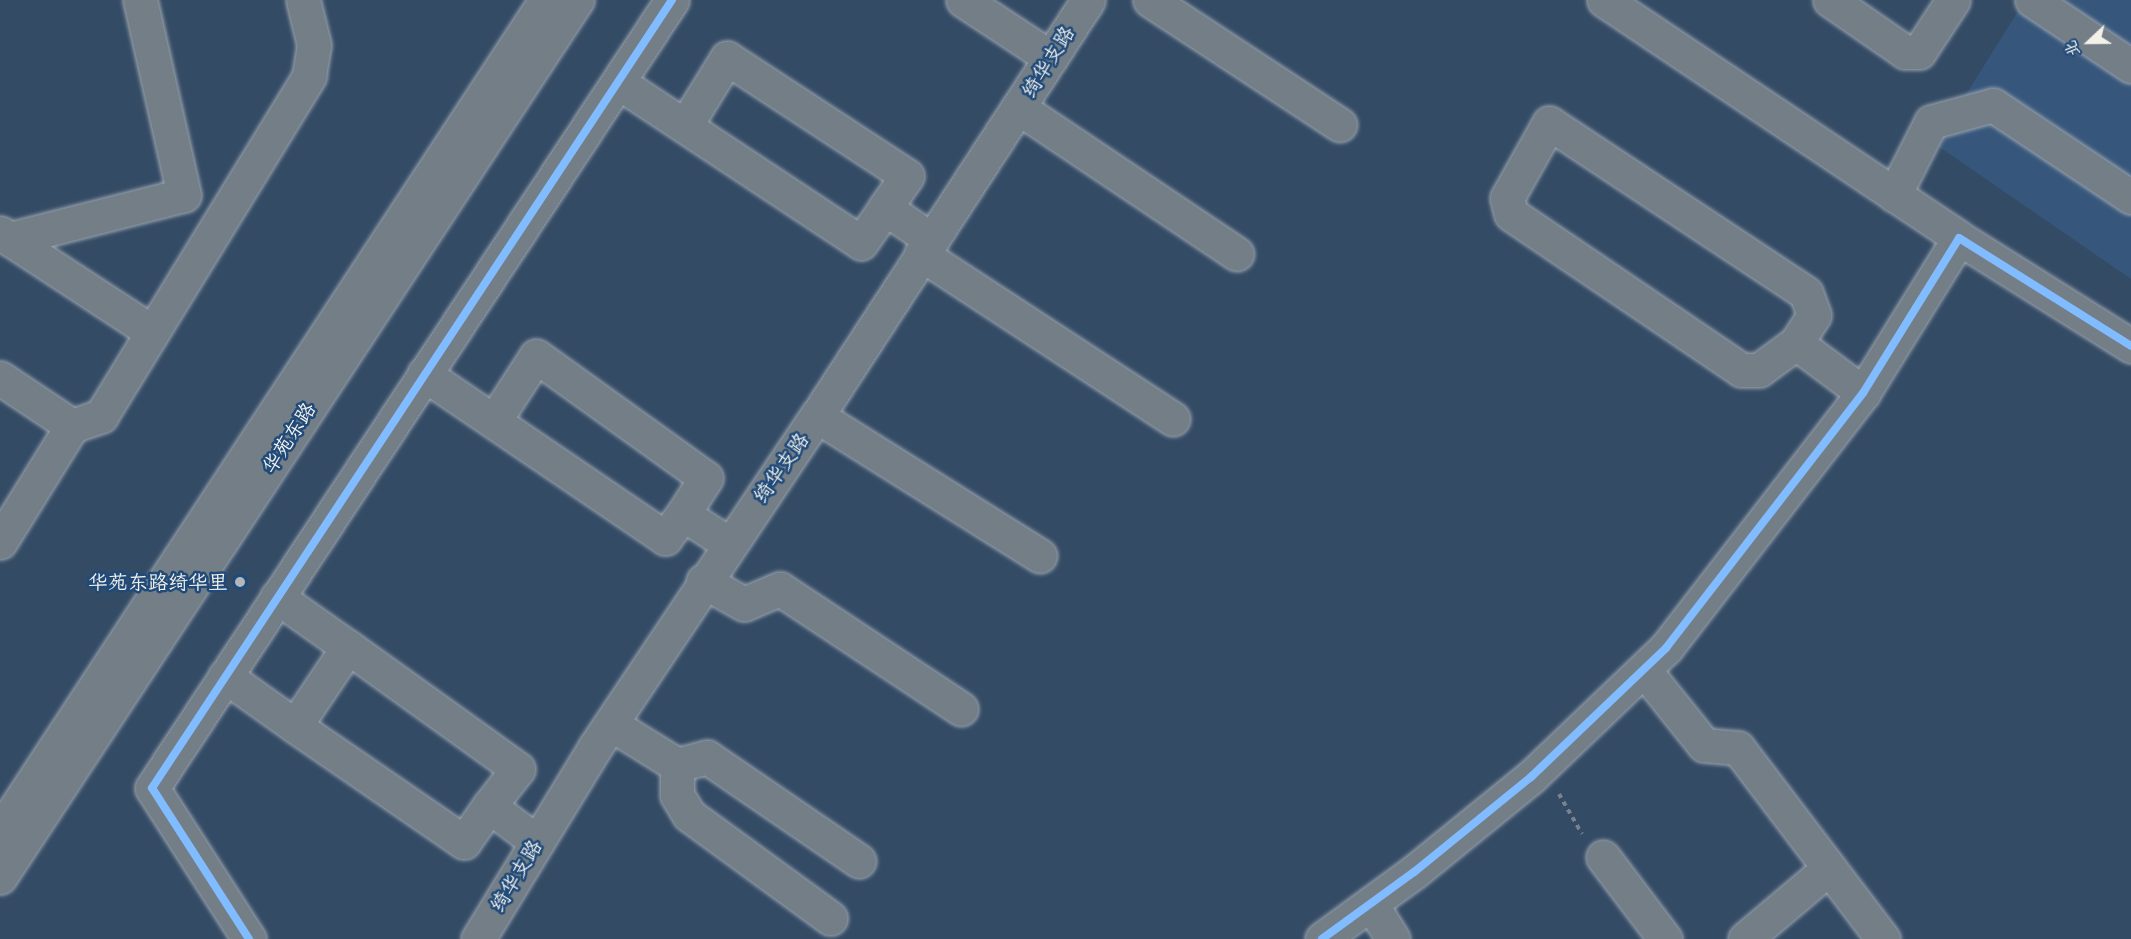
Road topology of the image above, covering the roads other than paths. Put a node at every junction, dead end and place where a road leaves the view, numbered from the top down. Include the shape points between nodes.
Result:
1 (140, 0) edge
2 (303, 0) edge
3 (546, 0) edge
4 (577, 0) edge
5 (672, 0) edge
6 (963, 0) edge
7 (1088, 0) edge
8 (1150, 0) edge
9 (1605, 0) edge
10 (1830, 0) edge
11 (1953, 0) edge
12 (2032, 0) edge
13 (1051, 58) junction
14 (2131, 66) edge
15 (618, 82) junction
16 (1019, 108) junction
17 (1340, 125) dead end
18 (685, 126) junction
19 (242, 188) junction
20 (184, 195) junction
21 (1894, 195) junction
22 (2131, 197) edge
23 (885, 208) junction
24 (5, 236) edge
25 (1959, 238) junction
26 (927, 247) junction
27 (1236, 254) dead end
28 (152, 332) junction
29 (1796, 343) junction
30 (2131, 346) edge
31 (424, 374) junction
32 (0, 378) edge
33 (1863, 393) junction
34 (817, 416) junction
35 (1173, 419) dead end
36 (494, 421) junction
37 (72, 426) junction
38 (683, 514) junction
39 (0, 542) edge
40 (729, 544) junction
41 (1040, 556) dead end
42 (703, 581) junction
43 (277, 597) junction
44 (348, 647) junction
45 (1644, 670) junction
46 (225, 676) junction
47 (961, 709) dead end
48 (611, 724) junction
49 (295, 726) junction
50 (677, 765) junction
51 (489, 806) junction
52 (0, 832) edge
53 (537, 842) junction
54 (1603, 856) road end
55 (859, 861) dead end
56 (1829, 868) junction
57 (0, 877) edge
58 (1371, 904) junction
59 (830, 918) dead end
60 (249, 939) edge
61 (478, 939) edge
62 (1322, 939) edge
63 (1393, 939) edge
64 (1665, 939) edge
65 (1745, 939) edge
66 (1883, 939) edge

1 - 20 street
2 - 19 street via 314,45 309,76
3 - 52 street, 华苑东路
4 - 57 street, 华苑东路
5 - 15 street
6 - 13 street
7 - 13 street, 绮华支路
8 - 17 street
9 - 21 street
10 - 11 street via 1905,52 1919,52
12 - 14 street
13 - 16 street, 绮华支路
15 - 18 street
15 - 31 street
16 - 26 street, 绮华支路
16 - 27 street
18 - 23 street via 861,243
18 - 23 street via 727,58 907,176
19 - 20 street
19 - 28 street
20 - 24 street
21 - 22 street via 1932,122 1994,105
21 - 25 street
23 - 26 street
24 - 28 street
25 - 30 street
25 - 33 street
26 - 34 street, 绮华支路
26 - 35 street
28 - 37 street via 101,416
29 - 29 street via 1759,370 1741,370 1511,214 1507,198 1549,123 1806,293 1814,315
29 - 33 street
31 - 36 street
31 - 43 street
32 - 37 street
33 - 45 street via 1760,530
34 - 40 street, 绮华支路
34 - 41 street
36 - 38 street via 665,538
36 - 38 street via 536,356 706,478
37 - 39 street
38 - 40 street
40 - 42 street, 绮华支路
42 - 47 street via 744,603 780,589
42 - 48 street, 绮华支路
43 - 44 street
43 - 46 street
44 - 49 street
44 - 51 street via 518,769
45 - 56 street via 1704,745 1738,748
45 - 58 street via 1544,764
46 - 49 street
46 - 60 street via 152,788
48 - 50 street
48 - 53 street, 绮华支路
49 - 51 street via 464,842
50 - 55 street via 707,757
50 - 59 street via 677,795 689,815
51 - 53 street
53 - 61 street, 绮华支路
54 - 64 street
56 - 65 street
56 - 66 street
58 - 62 street
58 - 63 street

